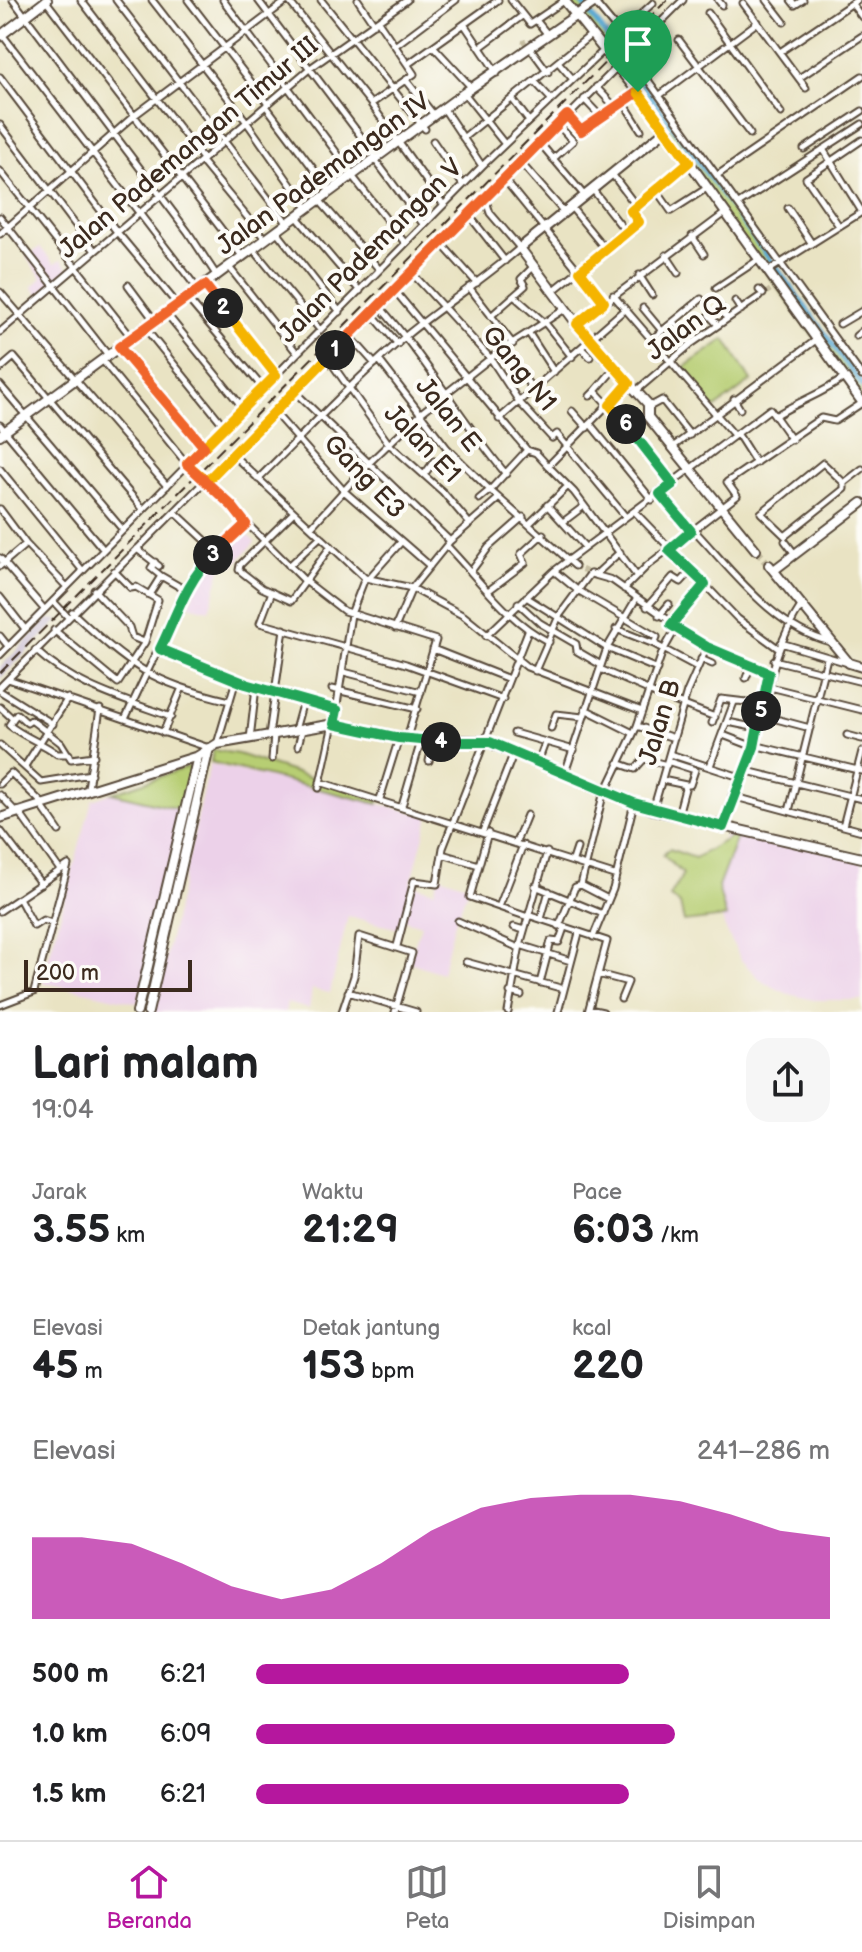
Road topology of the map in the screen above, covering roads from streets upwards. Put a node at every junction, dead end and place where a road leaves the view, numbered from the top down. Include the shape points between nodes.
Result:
1 (13, 0) edge
2 (46, 0) edge
3 (81, 0) edge
4 (116, 0) edge
5 (152, 0) edge
6 (188, 0) edge
7 (223, 0) edge
8 (258, 0) edge
9 (288, 0) edge
10 (321, 0) edge
11 (358, 0) edge
12 (390, 0) edge
13 (407, 0) edge
14 (456, 0) edge
15 (498, 0) edge
16 (511, 0) edge
17 (564, 0) edge
18 (683, 0) edge
19 (767, 0) edge
20 (791, 0) edge
21 (803, 0) edge
22 (654, 1) edge
23 (594, 2) edge
24 (854, 2) edge
25 (743, 3) dead end
26 (397, 8) junction
27 (269, 13) junction
28 (708, 13) dead end
29 (580, 14) junction
30 (522, 16) junction
31 (862, 17) edge
32 (27, 18) junction
33 (536, 20) junction
34 (376, 22) junction
35 (758, 22) junction
36 (784, 22) dead end
37 (464, 24) junction
38 (248, 29) junction
39 (1, 34) edge
40 (592, 34) junction
41 (549, 36) junction
42 (862, 36) edge
43 (352, 38) junction
44 (679, 40) dead end
45 (730, 43) junction
46 (396, 45) junction
47 (225, 46) junction
48 (433, 46) junction
49 (482, 46) junction
50 (531, 49) junction
51 (604, 49) junction
52 (330, 52) junction
53 (780, 52) junction
54 (559, 63) junction
55 (202, 64) junction
56 (408, 64) junction
57 (699, 66) junction
58 (618, 67) junction
59 (309, 69) junction
60 (548, 72) junction
61 (497, 73) junction
62 (862, 76) edge
63 (0, 77) edge
64 (571, 77) junction
65 (799, 78) junction
66 (179, 80) junction
67 (406, 80) junction
68 (535, 82) junction
69 (289, 86) junction
70 (394, 87) junction
71 (596, 87) junction
72 (806, 88) dead end
73 (468, 91) junction
74 (638, 92) junction
75 (660, 95) junction
76 (157, 98) junction
77 (550, 98) junction
78 (584, 99) junction
79 (513, 100) junction
80 (624, 103) junction
81 (371, 104) junction
82 (267, 105) junction
83 (616, 108) junction
84 (444, 109) junction
85 (862, 111) edge
86 (781, 113) dead end
87 (135, 115) junction
88 (567, 115) junction
89 (434, 116) junction
90 (602, 118) junction
91 (528, 120) junction
92 (677, 121) junction
93 (486, 122) junction
94 (246, 123) junction
95 (862, 124) edge
96 (0, 125) edge
97 (558, 125) junction
98 (424, 127) junction
99 (667, 129) junction
100 (641, 130) dead end
101 (112, 134) junction
102 (750, 134) dead end
103 (463, 138) junction
104 (225, 140) junction
105 (862, 140) edge
106 (433, 141) dead end
107 (400, 142) junction
108 (504, 143) junction
109 (540, 143) junction
110 (804, 149) dead end
111 (823, 149) junction
112 (92, 151) junction
113 (553, 159) junction
114 (202, 160) junction
115 (377, 160) junction
116 (689, 162) junction
117 (829, 162) junction
118 (521, 163) junction
119 (482, 166) junction
120 (70, 169) junction
121 (0, 171) edge
122 (612, 174) junction
123 (719, 174) junction
124 (354, 176) junction
125 (181, 178) junction
126 (504, 179) junction
127 (463, 185) junction
128 (48, 188) junction
129 (707, 188) junction
130 (593, 190) junction
131 (657, 191) junction
132 (331, 193) junction
133 (159, 196) junction
134 (585, 196) junction
135 (485, 198) junction
136 (320, 201) junction
137 (740, 203) junction
138 (443, 204) junction
139 (28, 207) junction
140 (637, 207) junction
141 (788, 208) dead end
142 (308, 209) junction
143 (568, 210) junction
144 (862, 212) edge
145 (138, 214) junction
146 (724, 214) junction
147 (469, 215) junction
148 (0, 217) edge
149 (297, 217) junction
150 (288, 224) junction
151 (423, 224) junction
152 (839, 226) junction
153 (7, 228) junction
154 (545, 228) junction
155 (117, 232) junction
156 (277, 232) junction
157 (626, 232) junction
158 (0, 234) edge
159 (692, 236) junction
160 (266, 240) junction
161 (440, 242) junction
162 (405, 243) junction
163 (812, 244) junction
164 (520, 248) junction
165 (254, 250) junction
166 (606, 250) junction
167 (95, 251) junction
168 (704, 254) dead end
169 (666, 255) junction
170 (243, 257) junction
171 (758, 260) junction
172 (505, 261) junction
173 (780, 263) junction
174 (534, 266) junction
175 (229, 267) junction
176 (75, 268) junction
177 (379, 269) junction
178 (580, 271) junction
179 (767, 272) junction
180 (412, 273) junction
181 (678, 273) dead end
182 (639, 275) junction
183 (217, 276) junction
184 (193, 283) dead end
185 (477, 283) junction
186 (128, 285) dead end
187 (205, 285) junction
188 (53, 287) junction
189 (469, 287) junction
190 (716, 288) dead end
191 (360, 291) junction
192 (395, 291) junction
193 (553, 291) junction
194 (0, 292) edge
195 (760, 294) tunnel mouth
196 (613, 295) junction
197 (652, 295) dead end
198 (514, 296) junction
199 (187, 298) junction
200 (701, 299) dead end
201 (735, 301) dead end
202 (604, 302) junction
203 (177, 304) junction
204 (442, 305) junction
205 (379, 306) junction
206 (643, 308) dead end
207 (721, 308) dead end
208 (565, 309) junction
209 (624, 310) junction
210 (741, 310) junction
211 (862, 311) edge
212 (340, 312) junction
213 (166, 313) junction
214 (372, 314) junction
215 (20, 315) junction
216 (709, 315) dead end
217 (491, 316) junction
218 (727, 319) junction
219 (154, 321) junction
220 (423, 322) junction
221 (674, 322) junction
222 (546, 324) junction
223 (577, 324) junction
224 (840, 324) dead end
225 (718, 325) junction
226 (1, 328) edge
227 (145, 328) junction
228 (320, 330) junction
229 (662, 331) junction
230 (862, 331) edge
231 (530, 335) junction
232 (350, 336) junction
233 (406, 336) junction
234 (856, 336) dead end
235 (132, 338) junction
236 (589, 340) junction
237 (651, 340) junction
238 (816, 340) junction
239 (692, 343) junction
240 (398, 344) junction
241 (513, 344) junction
242 (119, 347) junction
243 (581, 348) junction
244 (501, 350) junction
245 (297, 353) junction
246 (327, 357) junction
247 (572, 357) junction
248 (590, 357) dead end
249 (105, 358) junction
250 (491, 359) junction
251 (669, 360) junction
252 (377, 362) junction
253 (615, 368) junction
254 (0, 369) edge
255 (554, 372) junction
256 (276, 375) junction
257 (468, 376) junction
258 (862, 376) edge
259 (844, 378) junction
260 (75, 380) junction
261 (629, 383) junction
262 (0, 385) edge
263 (263, 388) junction
264 (349, 389) junction
265 (534, 390) junction
266 (294, 391) junction
267 (636, 391) junction
268 (444, 394) junction
269 (50, 399) junction
270 (734, 399) junction
271 (520, 403) junction
272 (862, 403) edge
273 (610, 405) junction
274 (649, 407) junction
275 (243, 408) junction
276 (740, 409) dead end
277 (572, 411) dead end
278 (274, 412) junction
279 (421, 413) junction
280 (715, 413) junction
281 (27, 415) junction
282 (321, 415) junction
283 (775, 416) junction
284 (499, 419) junction
285 (589, 426) junction
286 (225, 427) junction
287 (2, 430) edge
288 (735, 434) junction
289 (690, 435) junction
290 (300, 437) junction
291 (792, 440) junction
292 (389, 444) junction
293 (674, 446) junction
294 (204, 447) junction
295 (568, 447) junction
296 (527, 450) junction
297 (232, 454) junction
298 (434, 461) dead end
299 (369, 463) junction
300 (756, 463) junction
301 (187, 464) junction
302 (548, 466) junction
303 (691, 468) junction
304 (0, 469) edge
305 (862, 469) edge
306 (506, 474) junction
307 (424, 475) junction
308 (258, 479) junction
309 (207, 481) junction
310 (844, 483) junction
311 (673, 484) junction
312 (167, 486) junction
313 (567, 487) junction
314 (490, 490) junction
315 (344, 491) junction
316 (660, 494) junction
317 (499, 498) junction
318 (479, 499) dead end
319 (652, 500) junction
320 (862, 503) edge
321 (547, 505) junction
322 (584, 506) junction
323 (0, 509) edge
324 (143, 509) junction
325 (721, 509) junction
326 (634, 511) junction
327 (175, 512) junction
328 (294, 512) junction
329 (625, 516) junction
330 (523, 517) junction
331 (563, 522) junction
332 (530, 523) junction
333 (246, 524) junction
334 (470, 524) junction
335 (311, 527) junction
336 (123, 530) junction
337 (692, 530) junction
338 (604, 533) junction
339 (543, 534) junction
340 (321, 536) junction
341 (263, 540) junction
342 (785, 541) dead end
343 (401, 542) junction
344 (26, 544) junction
345 (448, 544) junction
346 (331, 546) junction
347 (585, 547) junction
348 (103, 549) junction
349 (137, 549) junction
350 (669, 550) junction
351 (756, 550) tunnel mouth
352 (217, 551) junction
353 (620, 552) junction
354 (795, 554) junction
355 (568, 560) junction
356 (1, 562) edge
357 (289, 566) junction
358 (430, 566) junction
359 (575, 566) tunnel mouth
360 (472, 570) junction
361 (83, 571) junction
362 (114, 571) junction
363 (554, 571) junction
364 (691, 571) junction
365 (592, 574) junction
366 (636, 575) junction
367 (161, 576) junction
368 (395, 576) dead end
369 (367, 578) junction
370 (304, 580) junction
371 (389, 583) junction
372 (705, 584) junction
373 (66, 586) junction
374 (412, 588) junction
375 (576, 589) junction
376 (624, 589) junction
377 (94, 590) junction
378 (187, 591) junction
379 (488, 591) junction
380 (272, 592) junction
381 (149, 595) junction
382 (0, 597) edge
383 (526, 597) junction
384 (636, 599) junction
385 (53, 601) junction
386 (518, 603) junction
387 (669, 604) dead end
388 (801, 606) junction
389 (647, 607) junction
390 (44, 609) junction
391 (69, 614) junction
392 (351, 614) junction
393 (507, 614) junction
394 (559, 616) junction
395 (659, 616) junction
396 (622, 619) junction
397 (790, 623) junction
398 (674, 627) junction
399 (395, 628) junction
400 (25, 629) junction
401 (284, 629) junction
402 (616, 629) junction
403 (54, 630) junction
404 (553, 630) junction
405 (528, 631) junction
406 (0, 636) edge
407 (486, 636) junction
408 (145, 642) junction
409 (549, 642) junction
410 (832, 642) junction
411 (654, 644) junction
412 (8, 646) junction
413 (780, 646) junction
414 (707, 647) junction
415 (347, 648) junction
416 (607, 648) junction
417 (160, 649) junction
418 (433, 649) junction
419 (664, 649) junction
420 (35, 650) junction
421 (0, 655) edge
422 (827, 658) junction
423 (701, 659) junction
424 (516, 660) junction
425 (774, 660) junction
426 (849, 663) junction
427 (712, 664) dead end
428 (130, 665) junction
429 (751, 665) junction
430 (601, 667) junction
431 (697, 667) junction
432 (862, 667) edge
433 (657, 669) junction
434 (535, 671) junction
435 (344, 672) junction
436 (427, 672) junction
437 (769, 673) junction
438 (823, 673) junction
439 (147, 674) junction
440 (7, 678) junction
441 (746, 678) dead end
442 (509, 679) junction
443 (236, 680) junction
444 (862, 682) edge
445 (766, 686) junction
446 (256, 687) junction
447 (0, 689) edge
448 (332, 689) dead end
449 (181, 690) junction
450 (276, 691) junction
451 (341, 691) junction
452 (590, 691) junction
453 (421, 692) junction
454 (650, 692) junction
455 (68, 698) junction
456 (503, 699) junction
457 (815, 699) junction
458 (230, 701) junction
459 (303, 701) junction
460 (734, 702) junction
461 (763, 704) junction
462 (133, 705) junction
463 (684, 705) junction
464 (0, 707) edge
465 (100, 709) junction
466 (417, 709) junction
467 (585, 709) junction
468 (337, 710) junction
469 (862, 710) edge
470 (642, 711) junction
471 (761, 715) junction
472 (171, 717) junction
473 (583, 717) junction
474 (13, 719) junction
475 (125, 719) junction
476 (728, 722) junction
477 (53, 724) junction
478 (334, 724) junction
479 (637, 726) junction
480 (551, 728) dead end
481 (757, 728) junction
482 (810, 728) junction
483 (299, 730) junction
484 (163, 733) junction
485 (514, 733) dead end
486 (633, 733) junction
487 (48, 735) junction
488 (272, 735) junction
489 (723, 735) junction
490 (847, 735) dead end
491 (674, 738) junction
492 (250, 739) junction
493 (403, 739) junction
494 (862, 739) edge
495 (421, 741) junction
496 (485, 741) junction
497 (433, 742) junction
498 (42, 743) junction
499 (545, 743) junction
500 (0, 745) edge
501 (213, 746) junction
502 (298, 746) dead end
503 (754, 746) junction
504 (574, 750) junction
505 (514, 751) junction
506 (862, 751) edge
507 (69, 754) junction
508 (670, 754) junction
509 (802, 755) junction
510 (94, 756) junction
511 (198, 756) junction
512 (272, 759) dead end
513 (429, 761) dead end
514 (538, 762) junction
515 (618, 763) junction
516 (667, 763) junction
517 (25, 766) junction
518 (713, 767) junction
519 (743, 770) junction
520 (859, 771) edge
521 (565, 773) junction
522 (91, 774) junction
523 (740, 777) junction
524 (662, 780) junction
525 (797, 783) junction
526 (0, 784) edge
527 (686, 785) junction
528 (88, 788) junction
529 (605, 791) junction
530 (0, 795) edge
531 (849, 795) junction
532 (732, 796) junction
533 (380, 799) junction
534 (862, 799) edge
535 (41, 803) junction
536 (634, 803) junction
537 (402, 806) junction
538 (653, 810) junction
539 (789, 811) junction
540 (17, 812) junction
541 (527, 815) dead end
542 (678, 816) junction
543 (0, 818) edge
544 (452, 822) junction
545 (843, 826) junction
546 (723, 827) junction
547 (0, 830) edge
548 (59, 831) dead end
549 (862, 831) edge
550 (486, 832) junction
551 (516, 842) junction
552 (523, 845) junction
553 (577, 848) dead end
554 (547, 852) junction
555 (174, 853) junction
556 (442, 854) junction
557 (185, 855) junction
558 (862, 858) edge
559 (573, 860) junction
560 (585, 864) junction
561 (479, 865) junction
562 (60, 870) junction
563 (617, 876) junction
564 (41, 884) junction
565 (581, 885) junction
566 (535, 886) junction
567 (549, 891) junction
568 (19, 898) junction
569 (608, 899) junction
570 (570, 900) junction
571 (499, 908) junction
572 (0, 911) edge
573 (603, 914) junction
574 (528, 916) junction
575 (541, 919) junction
576 (458, 921) dead end
577 (52, 923) junction
578 (514, 927) dead end
579 (562, 927) junction
580 (524, 930) junction
581 (579, 933) junction
582 (593, 937) junction
583 (397, 946) junction
584 (520, 946) junction
585 (548, 954) junction
586 (571, 961) junction
587 (466, 962) dead end
588 (598, 974) junction
589 (512, 977) junction
590 (540, 983) junction
591 (564, 989) junction
592 (348, 992) junction
593 (510, 992) junction
594 (521, 995) dead end
595 (621, 999) dead end
596 (0, 1005) edge
597 (143, 1009) edge
598 (396, 1009) edge
599 (588, 1011) edge
600 (342, 1012) edge
601 (416, 1012) edge
602 (508, 1012) edge
603 (558, 1012) edge
604 (603, 1012) edge

1 - 32 street
2 - 32 street
2 - 87 street
3 - 76 street
4 - 66 street
5 - 55 street
6 - 47 street
7 - 38 street
8 - 27 street
9 - 27 street
9 - 52 street
10 - 43 street
11 - 34 street
12 - 26 street
13 - 26 street, Jalan Pademangan Timur III
14 - 46 street
15 - 37 street
16 - 30 street
17 - 29 street
17 - 33 street
18 - 75 street via 629,53
19 - 36 street
20 - 21 street via 795,5
22 - 23 street via 622,33
23 - 29 street, Jalan Pademangan IV
24 - 31 street
24 - 53 street
25 - 35 street
26 - 34 street, Jalan Pademangan Timur III
27 - 38 street
27 - 59 street
28 - 45 street
29 - 40 street
29 - 41 street, Jalan Pademangan IV
30 - 33 street via 530,24
30 - 49 street
32 - 39 street
32 - 101 street
33 - 41 street
34 - 43 street, Jalan Pademangan Timur III
34 - 46 street
35 - 45 street
35 - 53 street
37 - 48 street
37 - 49 street
38 - 47 street
38 - 69 street
39 - 112 street
40 - 51 street
40 - 54 street
41 - 50 street, Jalan Pademangan IV
42 - 65 street
43 - 52 street, Jalan Pademangan Timur III
43 - 70 street
44 - 57 street
45 - 57 street
45 - 86 street
46 - 56 street
47 - 55 street
47 - 82 street
48 - 56 street
48 - 73 street
49 - 61 street
50 - 60 street
50 - 61 street, Jalan Pademangan IV
51 - 58 street
51 - 64 street, Jalan Pademangan V
52 - 59 street, Jalan Pademangan Timur III
52 - 81 street
53 - 65 street
54 - 60 street
54 - 64 street
55 - 66 street
55 - 94 street
56 - 67 street via 414,74
57 - 75 street
57 - 102 street
58 - 71 street
58 - 74 street
59 - 69 street, Jalan Pademangan Timur III
59 - 115 street
60 - 68 street
61 - 73 street, Jalan Pademangan IV
62 - 123 street
63 - 120 street
64 - 77 street, Jalan Pademangan V
65 - 72 street
66 - 76 street
66 - 104 street
67 - 70 street
67 - 89 street
68 - 77 street
68 - 79 street
69 - 82 street, Jalan Pademangan Timur III
69 - 124 street
70 - 81 street
70 - 98 street
71 - 78 street
71 - 83 street
73 - 84 street, Jalan Pademangan IV
73 - 93 street
74 - 80 street
74 - 99 street
75 - 92 street
76 - 87 street
76 - 114 street
77 - 91 street, Jalan Pademangan V
78 - 88 street
78 - 90 street
79 - 91 street
79 - 93 street
80 - 83 street
80 - 100 street
81 - 107 street
82 - 94 street, Jalan Pademangan Timur III
82 - 132 street
83 - 90 street
84 - 89 street, Jalan Pademangan IV
84 - 103 street
85 - 110 street
87 - 101 street
87 - 125 street
88 - 90 street via 581,131
88 - 97 street
89 - 98 street, Jalan Pademangan IV
91 - 108 street, Jalan Pademangan V
92 - 99 street
92 - 123 street
93 - 103 street
93 - 108 street
94 - 104 street, Jalan Pademangan Timur III
94 - 142 street
95 - 111 street
96 - 128 street
97 - 109 street
97 - 113 street via 573,141
98 - 107 street, Jalan Pademangan IV
99 - 116 street
99 - 122 street
101 - 112 street
101 - 133 street
103 - 119 street
104 - 114 street, Jalan Pademangan Timur III
104 - 150 street
105 - 117 street
106 - 127 street
107 - 115 street, Jalan Pademangan IV
107 - 138 street
108 - 119 street, Jalan Pademangan V
109 - 113 street
109 - 118 street
111 - 117 street
111 - 137 street
112 - 120 street
112 - 145 street
113 - 134 street
114 - 125 street, Jalan Pademangan Timur III
114 - 160 street
115 - 124 street, Jalan Pademangan IV
115 - 151 street
116 - 129 street
116 - 131 street
117 - 144 street
117 - 152 street via 806,178
118 - 126 street
118 - 143 street
119 - 127 street, Jalan Pademangan V
120 - 128 street
120 - 155 street
121 - 139 street
122 - 130 street
122 - 140 street
123 - 137 street
124 - 132 street, Jalan Pademangan IV
124 - 162 street
125 - 133 street, Jalan Pademangan Timur III
125 - 170 street
126 - 135 street
126 - 154 street
127 - 138 street, Jalan Pademangan V
128 - 139 street
128 - 167 street
129 - 131 street via 671,211
129 - 146 street
130 - 134 street
130 - 157 street
131 - 140 street
132 - 136 street, Jalan Pademangan IV
133 - 145 street, Jalan Pademangan Timur III
133 - 183 street
134 - 143 street
135 - 147 street
135 - 164 street via 490,213
136 - 142 street, Jalan Pademangan IV
136 - 177 street
137 - 173 street
138 - 151 street, Jalan Pademangan V
139 - 153 street
139 - 176 street
140 - 157 street via 631,211 639,222
141 - 163 street
142 - 149 street, Jalan Pademangan IV
143 - 154 street
143 - 166 street
144 - 152 street
145 - 155 street, Jalan Pademangan Timur III
145 - 184 street
146 - 159 street
146 - 171 street
147 - 161 street
147 - 172 street
148 - 153 street
149 - 150 street, Jalan Pademangan IV
149 - 191 street
150 - 156 street, Jalan Pademangan IV
151 - 162 street, Jalan Pademangan V
152 - 163 street
153 - 158 street
153 - 188 street
154 - 164 street
154 - 178 street
155 - 167 street, Jalan Pademangan Timur III
155 - 203 street
156 - 160 street, Jalan Pademangan IV
156 - 212 street
157 - 166 street
159 - 168 street
159 - 169 street
160 - 165 street, Jalan Pademangan IV
161 - 180 street
161 - 185 street
162 - 177 street, Jalan Pademangan V
163 - 173 street
164 - 172 street
164 - 174 street
165 - 170 street, Jalan Pademangan IV
165 - 228 street
166 - 178 street
167 - 176 street, Jalan Pademangan Timur III
169 - 181 street
169 - 182 street
170 - 175 street, Jalan Pademangan IV
171 - 179 street
171 - 190 street
172 - 185 street
173 - 179 street
173 - 258 street
174 - 193 street
174 - 198 street
175 - 183 street, Jalan Pademangan IV
175 - 245 street
176 - 188 street, Jalan Pademangan Timur III
176 - 235 street
177 - 191 street, Jalan Pademangan V
178 - 193 street
178 - 202 street
179 - 238 street
180 - 192 street
180 - 204 street, Gang N1
182 - 196 street
182 - 197 street
183 - 187 street, Jalan Pademangan IV
185 - 189 street
186 - 219 street
187 - 199 street, Jalan Pademangan IV
187 - 256 street
188 - 215 street, Jalan Pademangan Timur III
188 - 249 street
189 - 204 street
189 - 217 street
191 - 212 street, Jalan Pademangan V
192 - 205 street
192 - 220 street
193 - 208 street
194 - 215 street
195 - 210 street, Jalan Q
196 - 202 street
196 - 209 street
198 - 217 street
198 - 222 street
199 - 203 street, Jalan Pademangan IV
199 - 263 street
200 - 221 street
201 - 210 street
202 - 223 street
203 - 213 street, Jalan Pademangan IV
204 - 220 street
204 - 250 street, Gang N1
205 - 214 street
205 - 233 street
206 - 229 street
207 - 218 street
208 - 222 street
208 - 223 street
209 - 236 street
209 - 237 street
210 - 218 street, Jalan Q
211 - 224 street
212 - 228 street, Jalan Pademangan V
213 - 219 street, Jalan Pademangan IV
213 - 275 street
214 - 232 street
214 - 240 street
215 - 226 street, Jalan Pademangan Timur III
215 - 260 street
216 - 225 street
217 - 241 street
218 - 225 street, Jalan Q
219 - 227 street, Jalan Pademangan IV
220 - 233 street
220 - 257 street
221 - 229 street
221 - 239 street
222 - 231 street
222 - 247 street
223 - 236 street
225 - 239 street, Jalan Q
227 - 235 street, Jalan Pademangan IV
227 - 286 street
228 - 245 street, Jalan Pademangan V
229 - 237 street
230 - 234 street
231 - 241 street
231 - 255 street
232 - 246 street
232 - 252 street, Jalan E
233 - 240 street
233 - 268 street
235 - 242 street, Jalan Pademangan IV
236 - 243 street
236 - 253 street
237 - 251 street
238 - 259 street
238 - 270 street
239 - 251 street, Jalan Q
240 - 252 street
241 - 244 street
242 - 249 street, Jalan Pademangan IV
242 - 294 street
243 - 247 street
243 - 248 street
244 - 250 street
244 - 265 street
245 - 256 street, Jalan Pademangan V
246 - 264 street, Jalan E1
246 - 266 street
247 - 255 street
249 - 260 street, Jalan Pademangan IV
249 - 301 street
250 - 257 street
250 - 271 street, Gang N1
251 - 267 street, Jalan Q
251 - 280 street
252 - 264 street
252 - 279 street, Jalan E
253 - 261 street
253 - 273 street via 593,393
254 - 269 street via 14,357
255 - 265 street
256 - 263 street, Jalan Pademangan V
257 - 268 street
257 - 284 street
259 - 272 street
259 - 283 street
260 - 269 street, Jalan Pademangan IV
260 - 312 street
261 - 267 street
261 - 273 street
262 - 281 street
263 - 275 street, Jalan Pademangan V
264 - 282 street
264 - 292 street, Jalan E1
265 - 271 street
266 - 278 street
266 - 282 street
267 - 274 street
268 - 279 street
268 - 306 street
269 - 281 street, Jalan Pademangan IV
269 - 324 street
270 - 276 street
270 - 280 street
271 - 284 street
271 - 295 street, Gang N1 via 552,438 557,434
272 - 291 street via 835,421 821,418
273 - 285 street
273 - 311 street
274 - 289 street via 662,400
274 - 293 street via 647,416
275 - 286 street, Jalan Pademangan V
277 - 285 street
278 - 290 street, Gang E3
278 - 297 street
279 - 292 street
279 - 314 street, Jalan E
280 - 288 street
280 - 289 street
281 - 287 street, Jalan Pademangan IV
281 - 336 street
282 - 290 street
282 - 299 street
283 - 288 street via 770,409
283 - 291 street
284 - 296 street
285 - 295 street
285 - 319 street
286 - 294 street, Jalan Pademangan V
287 - 348 street
288 - 300 street
288 - 303 street
289 - 293 street
290 - 308 street
290 - 315 street, Gang E3
291 - 300 street
292 - 299 street
292 - 307 street, Jalan E1
293 - 303 street
294 - 301 street, Jalan Pademangan V
295 - 302 street
295 - 329 street, Gang N1
296 - 302 street
296 - 306 street
297 - 308 street
297 - 309 street
298 - 307 street
299 - 315 street
299 - 345 street
300 - 325 street via 727,482 737,496
301 - 309 street
301 - 312 street, Jalan Pademangan V
302 - 313 street
303 - 311 street
303 - 325 street
304 - 361 street
305 - 310 street
306 - 314 street
307 - 334 street, Jalan E1
308 - 328 street
309 - 327 street
309 - 333 street
310 - 310 street via 844,489 787,535 761,513 823,463
311 - 316 street
312 - 324 street, Jalan Pademangan V
313 - 321 street
313 - 322 street
314 - 317 street, Jalan E
314 - 318 street
315 - 335 street
315 - 343 street, Gang E3
316 - 319 street
316 - 337 street
317 - 330 street, Jalan E
317 - 334 street
319 - 326 street
320 - 354 street
321 - 331 street
321 - 332 street
322 - 331 street
322 - 338 street
323 - 344 street
324 - 336 street, Jalan Pademangan V
325 - 337 street
325 - 351 street
326 - 329 street
326 - 350 street
327 - 349 street
327 - 352 street
328 - 335 street
328 - 341 street
329 - 338 street
330 - 332 street, Jalan E
330 - 360 street
331 - 347 street
332 - 339 street, Jalan E
333 - 341 street
333 - 352 street
334 - 345 street
335 - 340 street
336 - 348 street, Jalan Pademangan V
337 - 350 street
337 - 397 street
338 - 347 street
338 - 353 street
339 - 355 street, Jalan E
339 - 379 street via 521,554 525,563
340 - 346 street
340 - 357 street
341 - 357 street
341 - 380 street via 239,570
342 - 354 street
343 - 358 street, Gang E3
343 - 369 street
344 - 356 street
344 - 373 street
345 - 358 street
345 - 360 street
346 - 369 street
346 - 370 street
347 - 355 street
348 - 361 street, Jalan Pademangan V
349 - 362 street
349 - 367 street via 157,564 151,568
350 - 364 street
350 - 366 street
352 - 378 street
353 - 365 street
353 - 366 street
354 - 388 street via 771,568
355 - 359 street, Jalan E
355 - 363 street
356 - 390 street
357 - 370 street
358 - 374 street
360 - 379 street
361 - 373 street, Jalan Pademangan V
362 - 377 street
362 - 381 street via 131,588
363 - 375 street
363 - 383 street
364 - 372 street
364 - 389 street via 681,582 673,577
365 - 375 street
365 - 376 street
366 - 376 street
367 - 378 street
367 - 381 street
368 - 371 street
369 - 371 street
369 - 392 street
370 - 380 street via 292,600
370 - 392 street
371 - 374 street
372 - 398 street
372 - 413 street via 750,630
373 - 385 street, Jalan Pademangan V
374 - 399 street
374 - 407 street via 464,616
375 - 394 street
375 - 396 street
376 - 384 street
377 - 391 street
377 - 408 street via 132,637
378 - 417 street
379 - 393 street
380 - 401 street via 260,623
381 - 408 street via 158,600
382 - 400 street
383 - 386 street
383 - 394 street
384 - 389 street
384 - 396 street
385 - 390 street, Jalan Pademangan V
385 - 391 street
386 - 393 street
386 - 404 street
387 - 395 street
388 - 397 street
388 - 410 street
389 - 395 street
390 - 400 street, Jalan Pademangan V
391 - 403 street
391 - 428 street
392 - 399 street
392 - 415 street
393 - 405 street
393 - 407 street
394 - 404 street
394 - 416 street
395 - 398 street
396 - 402 street
396 - 411 street via 657,637
397 - 410 street
397 - 413 street
398 - 414 street
398 - 419 street
399 - 418 street via 436,642
400 - 412 street, Jalan Pademangan V
401 - 415 street
401 - 450 street
402 - 411 street
402 - 416 street
403 - 420 street
403 - 428 street via 118,683
404 - 409 street
404 - 430 street
405 - 409 street
405 - 424 street
406 - 412 street
407 - 424 street
408 - 428 street
409 - 434 street
410 - 426 street
411 - 419 street
412 - 421 street, Jalan Pademangan V
413 - 422 street
413 - 425 street
414 - 423 street, Jalan B
414 - 429 street
415 - 435 street
415 - 436 street
416 - 430 street
416 - 433 street
417 - 439 street
417 - 443 street
418 - 436 street
418 - 442 street
419 - 431 street
419 - 433 street
420 - 440 street
420 - 462 street via 62,672
422 - 426 street
422 - 438 street
423 - 427 street
423 - 431 street, Jalan B
424 - 434 street
424 - 442 street
425 - 437 street
425 - 438 street
426 - 432 street
428 - 439 street
429 - 437 street
429 - 441 street
430 - 452 street
430 - 454 street
431 - 463 street, Jalan B
433 - 454 street
434 - 452 street
435 - 451 street
435 - 453 street
436 - 453 street
436 - 456 street
437 - 445 street
438 - 444 street
438 - 457 street
439 - 449 street
439 - 462 street
440 - 447 street
440 - 455 street
442 - 456 street
443 - 446 street
443 - 458 street
445 - 457 street
445 - 461 street
446 - 450 street
446 - 492 street
447 - 477 street
448 - 451 street
449 - 458 street
449 - 472 street
450 - 459 street
450 - 488 street
451 - 466 street
451 - 468 street
452 - 467 street
452 - 470 street
453 - 466 street
454 - 463 street
454 - 470 street
455 - 465 street
455 - 477 street
456 - 496 street
457 - 469 street
457 - 482 street
458 - 501 street
459 - 468 street
459 - 483 street
460 - 461 street
460 - 463 street via 721,700 714,720
460 - 476 street
461 - 471 street
462 - 472 street
462 - 475 street
463 - 491 street, Jalan B
464 - 474 street
465 - 475 street
465 - 510 street
466 - 493 street
467 - 473 street
467 - 486 street
468 - 478 street
470 - 479 street
471 - 481 street
471 - 482 street
472 - 484 street
473 - 480 street via 556,714
473 - 504 street
474 - 487 street via 17,714 27,723 31,720
474 - 498 street via 10,726
475 - 484 street
476 - 481 street
476 - 489 street
477 - 487 street
478 - 483 street
478 - 493 street
478 - 533 street via 320,785
479 - 486 street
479 - 491 street
481 - 503 street
482 - 509 street
483 - 488 street
483 - 502 street
484 - 501 street
485 - 499 street
486 - 515 street
487 - 498 street
487 - 507 street
488 - 492 street
488 - 512 street
489 - 503 street
489 - 518 street
490 - 494 street
491 - 508 street, Jalan B
492 - 501 street
493 - 495 street
493 - 533 street
495 - 497 street
495 - 537 street
496 - 497 street
496 - 505 street
496 - 544 street
497 - 513 street
498 - 507 street via 57,754
498 - 517 street
499 - 504 street
499 - 514 street
500 - 517 street
501 - 511 street
501 - 557 street
503 - 509 street
503 - 519 street
504 - 521 street
505 - 514 street
505 - 550 street
506 - 520 street
507 - 510 street via 71,759
508 - 516 street, Jalan B
508 - 518 street
509 - 520 street
509 - 525 street
510 - 522 street
511 - 528 street
511 - 555 street
514 - 521 street
515 - 516 street via 635,769 644,759
515 - 529 street
516 - 524 street, Jalan B
516 - 527 street via 694,769
517 - 522 street via 41,782
518 - 523 street
519 - 523 street
519 - 525 street
520 - 531 street
521 - 529 street
522 - 528 street
523 - 532 street
524 - 527 street
524 - 538 street, Jalan B
525 - 531 street
525 - 539 street
526 - 535 street via 11,773
527 - 542 street
528 - 535 street
529 - 536 street
529 - 560 street
530 - 540 street
531 - 534 street
531 - 545 street
532 - 539 street
532 - 546 street
533 - 537 street
535 - 540 street
535 - 548 street
536 - 538 street
536 - 563 street
537 - 544 street
538 - 542 street
539 - 545 street
540 - 543 street
540 - 562 street
541 - 551 street
542 - 546 street
544 - 550 street
544 - 556 street
545 - 549 street
546 - 558 street
547 - 564 street
550 - 551 street
550 - 561 street
551 - 552 street
552 - 554 street
552 - 571 street
553 - 559 street
554 - 559 street
554 - 566 street
555 - 557 street
555 - 597 street
556 - 561 street
556 - 583 street via 437,884 414,882
557 - 597 street
559 - 560 street
560 - 563 street
560 - 565 street
561 - 571 street via 470,897
562 - 564 street
562 - 577 street via 68,865
563 - 569 street
564 - 568 street
565 - 569 street
565 - 570 street
566 - 567 street
566 - 574 street
567 - 570 street
567 - 575 street
568 - 572 street
568 - 577 street via 34,927 43,920
569 - 573 street
570 - 573 street
570 - 579 street
571 - 574 street
573 - 582 street
574 - 575 street
574 - 580 street
575 - 579 street
576 - 584 street
577 - 596 street via 33,993
578 - 580 street
579 - 581 street
579 - 585 street via 559,942 551,941
580 - 584 street
581 - 582 street
581 - 586 street
582 - 588 street via 607,942
583 - 592 street via 359,936
583 - 598 street via 412,953
584 - 585 street
584 - 589 street
585 - 586 street
585 - 590 street
586 - 591 street
587 - 589 street
588 - 595 street via 628,982
588 - 599 street
589 - 590 street
589 - 593 street
590 - 591 street
591 - 603 street
592 - 598 street
592 - 600 street
593 - 594 street
593 - 602 street
598 - 601 street
599 - 604 street

